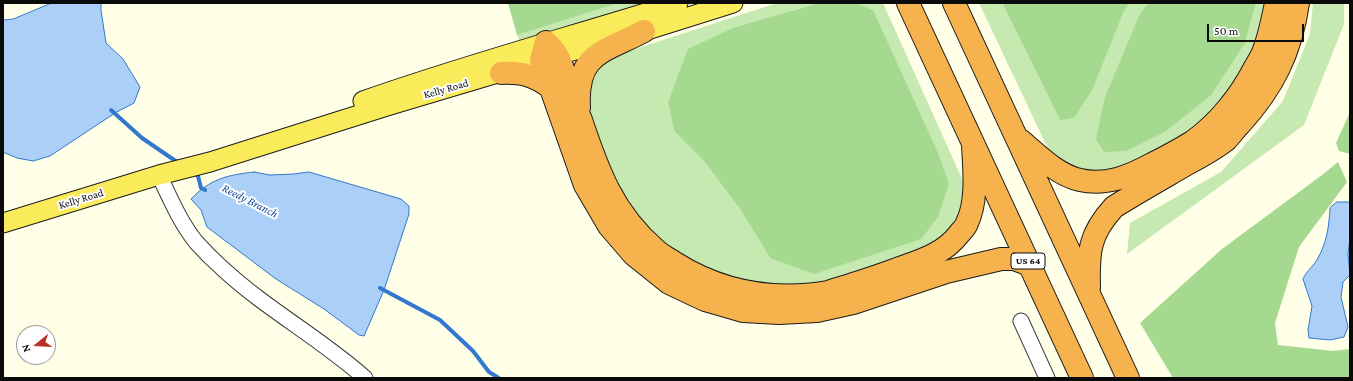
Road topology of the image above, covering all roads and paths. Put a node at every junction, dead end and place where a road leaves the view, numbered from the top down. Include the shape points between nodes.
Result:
1 (678, 3) edge
2 (733, 3) edge
3 (908, 3) edge
4 (954, 3) edge
5 (1276, 3) edge
6 (1298, 3) edge
7 (644, 31) junction
8 (548, 52) junction
9 (501, 73) junction
10 (550, 88) junction
11 (580, 117) junction
12 (1016, 136) junction
13 (973, 144) junction
14 (159, 175) junction
15 (3, 223) edge
16 (1030, 265) junction
17 (1090, 295) junction
18 (1021, 321) dead end
19 (365, 378) edge
20 (1047, 378) edge
21 (1082, 378) edge
22 (1128, 378) edge

1 - 8 main road, Kelly Road via 577,35
2 - 7 main road, Kelly Road
3 - 13 highway, US 64
4 - 12 highway
5 - 12 highway via 1265,49 1234,100 1214,124 1193,141 1139,171 1111,181 1079,180 1064,175
6 - 17 highway via 1296,19 1280,67 1268,91 1246,118 1225,140 1114,206 1103,219 1094,234 1089,259
7 - 8 main road, Kelly Road
7 - 11 highway via 598,53 586,66 580,82
8 - 9 main road, Kelly Road
8 - 10 highway
8 - 11 highway
8 - 14 main road, Kelly Road via 423,80
9 - 10 highway via 526,75 540,80
9 - 14 main road, Kelly Road via 210,162
10 - 16 highway via 585,185 609,226 634,255 669,283 704,300 743,311 817,311 853,303 946,272 1001,259 1014,259
11 - 13 highway via 600,175 618,207 657,251 689,272 734,290 759,294 801,295 829,291 882,275 941,251 955,240 967,224 972,208
12 - 17 highway
13 - 16 highway, US 64
14 - 15 main road, Kelly Road
14 - 19 lane via 180,217 214,261 240,285
16 - 21 highway, US 64
17 - 22 highway
18 - 20 lane

